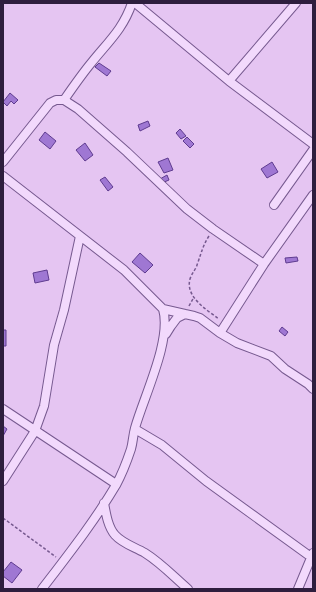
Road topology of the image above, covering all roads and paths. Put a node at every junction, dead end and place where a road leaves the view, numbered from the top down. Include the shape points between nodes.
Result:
1 (133, 3) edge
2 (296, 3) edge
3 (229, 81) junction
4 (64, 100) junction
5 (313, 144) edge
6 (313, 150) edge
7 (3, 162) edge
8 (3, 176) edge
9 (313, 195) edge
10 (274, 205) dead end
11 (213, 229) junction
12 (80, 236) junction
13 (264, 264) junction
14 (163, 308) junction
15 (185, 314) junction
16 (226, 324) junction
17 (220, 334) junction
18 (163, 342) junction
19 (313, 376) edge
20 (311, 386) edge
21 (3, 409) edge
22 (135, 429) junction
23 (35, 431) junction
24 (3, 482) edge
25 (116, 484) junction
26 (104, 503) junction
27 (3, 518) edge
28 (311, 559) edge
29 (63, 562) junction
30 (42, 589) edge
31 (188, 589) edge
32 (298, 589) edge

1 - 3 street
1 - 4 street via 118,33 91,63
2 - 3 street
3 - 5 street
4 - 7 street via 50,103
4 - 11 street via 78,109 187,209
6 - 10 street
8 - 12 street
9 - 13 street
11 - 13 street
11 - 16 path via 202,248 189,286 200,306
12 - 14 street via 124,270
12 - 23 street via 54,345 44,406
13 - 16 street
14 - 15 street
14 - 18 street
15 - 17 street via 200,318
15 - 18 street via 177,318
16 - 17 street
17 - 20 street via 271,356
18 - 22 street
19 - 20 street
21 - 23 street
22 - 25 street via 129,453
22 - 28 street via 162,445
23 - 24 street
23 - 25 street
25 - 26 street
26 - 29 street
26 - 31 street via 109,524 115,535 159,563
27 - 29 path
28 - 32 street
29 - 30 street

